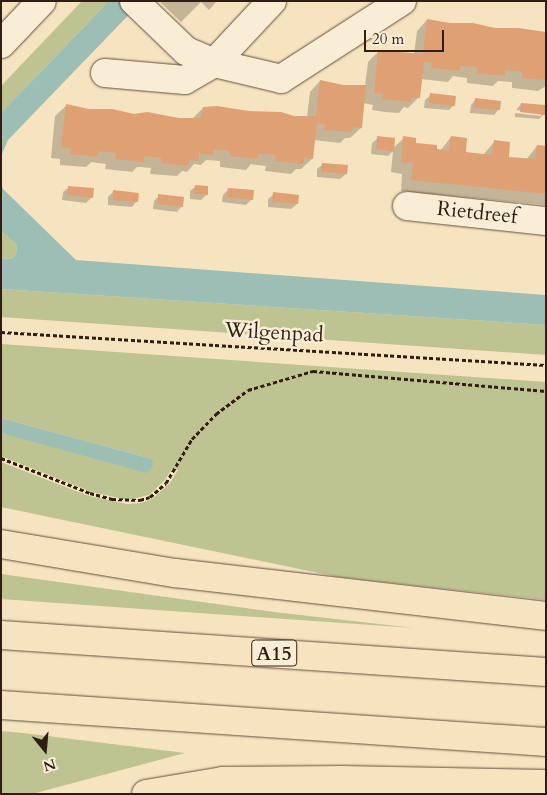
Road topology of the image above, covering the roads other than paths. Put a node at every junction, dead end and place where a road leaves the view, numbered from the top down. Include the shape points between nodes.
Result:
1 (42, 1) edge
2 (272, 1) edge
3 (402, 1) edge
4 (137, 4) edge
5 (1, 44) edge
6 (214, 63) junction
7 (105, 73) dead end
8 (407, 206) dead end
9 (546, 221) edge
10 (1, 544) edge
11 (546, 616) edge
12 (1, 634) edge
13 (546, 672) edge
14 (1, 705) edge
15 (546, 742) edge
16 (546, 784) edge
17 (146, 794) edge

1 - 5 street
2 - 6 street
3 - 6 street via 281,80
4 - 6 street via 186,51
6 - 7 street via 185,80
8 - 9 street, Rietdreef
10 - 11 highway via 175,573
12 - 13 highway, A15
14 - 15 highway
16 - 17 highway via 233,781

